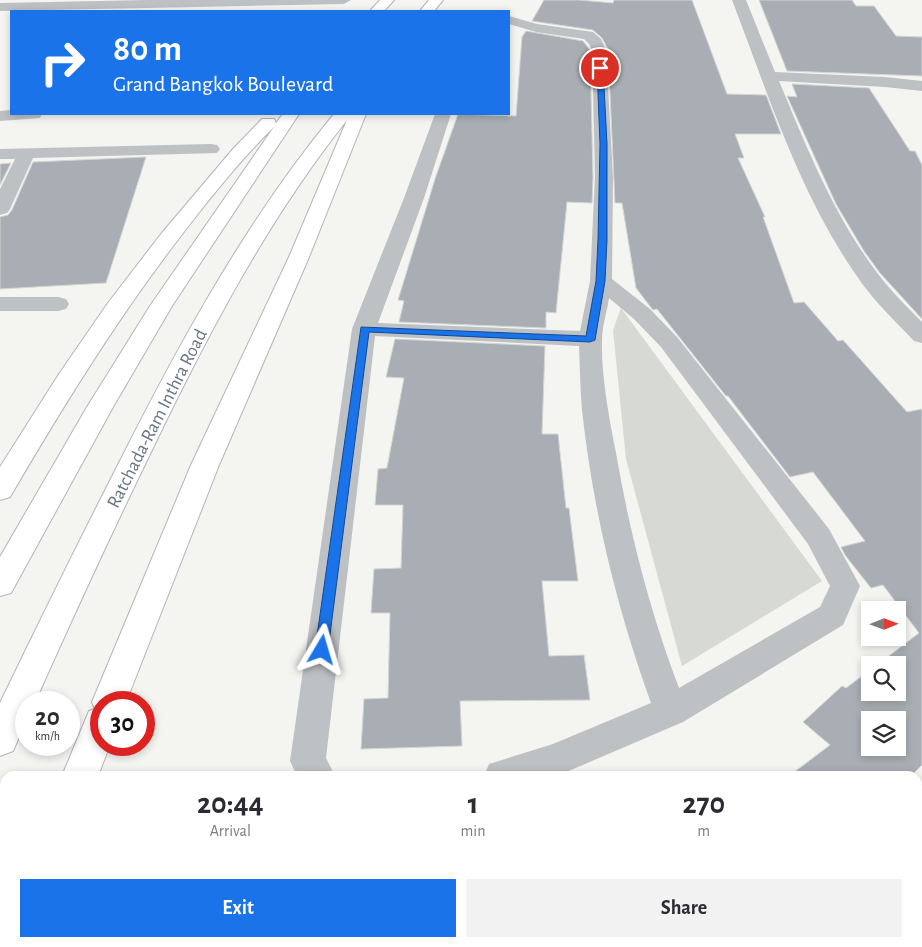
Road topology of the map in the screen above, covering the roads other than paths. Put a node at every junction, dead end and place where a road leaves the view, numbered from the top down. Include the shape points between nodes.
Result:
1 (344, 0) edge
2 (388, 0) edge
3 (436, 0) edge
4 (739, 0) edge
5 (0, 6) edge
6 (378, 10) edge
7 (428, 10) edge
8 (510, 20) edge
9 (536, 28) junction
10 (510, 32) edge
11 (771, 76) junction
12 (922, 86) edge
13 (17, 115) edge
14 (276, 115) edge
15 (290, 115) edge
16 (341, 115) edge
17 (358, 115) edge
18 (443, 115) edge
19 (0, 116) edge
20 (211, 149) dead end
21 (27, 153) junction
22 (0, 154) edge
23 (0, 210) edge
24 (601, 281) junction
25 (0, 304) edge
26 (58, 304) dead end
27 (364, 329) junction
28 (922, 336) edge
29 (590, 340) junction
30 (0, 490) edge
31 (0, 584) edge
32 (113, 691) edge
33 (671, 711) junction
34 (0, 740) edge
35 (90, 750) edge
36 (82, 771) edge
37 (314, 771) edge
38 (519, 771) edge

1 - 5 street
2 - 6 main road
3 - 7 main road
4 - 11 street
8 - 9 street
9 - 10 street
9 - 24 street via 588,35 599,50 604,144
11 - 12 street
11 - 28 street via 826,210 870,279
13 - 19 street
14 - 30 main road via 217,178 112,312
15 - 31 main road via 161,306
16 - 34 main road, Ratchada-Ram Inthra Road via 280,197 227,281 172,382
17 - 32 main road via 299,257 205,465
18 - 27 street
20 - 21 street
21 - 22 street
21 - 23 street
24 - 29 street
24 - 33 street via 642,314 669,342 819,537 845,586 832,616
25 - 26 street
27 - 29 street
27 - 37 street via 308,761
29 - 33 street via 596,410 614,518 628,582
33 - 38 street via 556,760
35 - 36 main road

